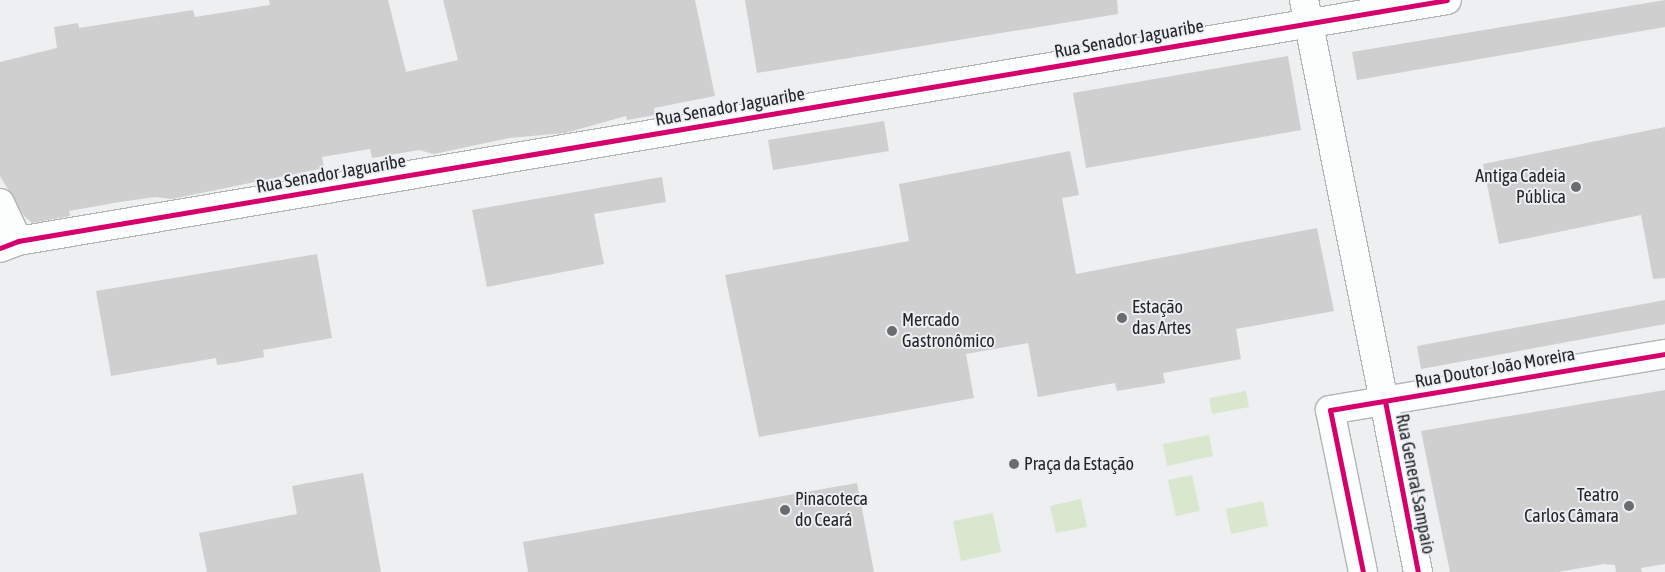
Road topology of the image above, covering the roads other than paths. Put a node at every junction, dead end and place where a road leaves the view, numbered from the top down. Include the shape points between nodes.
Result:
1 (1447, 0) edge
2 (1307, 11) edge
3 (0, 203) edge
4 (9, 245) edge
5 (1665, 354) edge
6 (1385, 401) junction
7 (1363, 572) edge
8 (1418, 572) edge

1 - 2 street, Rua Senador Jaguaribe
2 - 4 street, Rua Senador Jaguaribe
2 - 6 street, Rua General Sampaio
3 - 4 street
5 - 6 street, Rua Doutor João Moreira
6 - 7 street, Rua Doutor João Moreira via 1330,410
6 - 8 street, Rua General Sampaio

